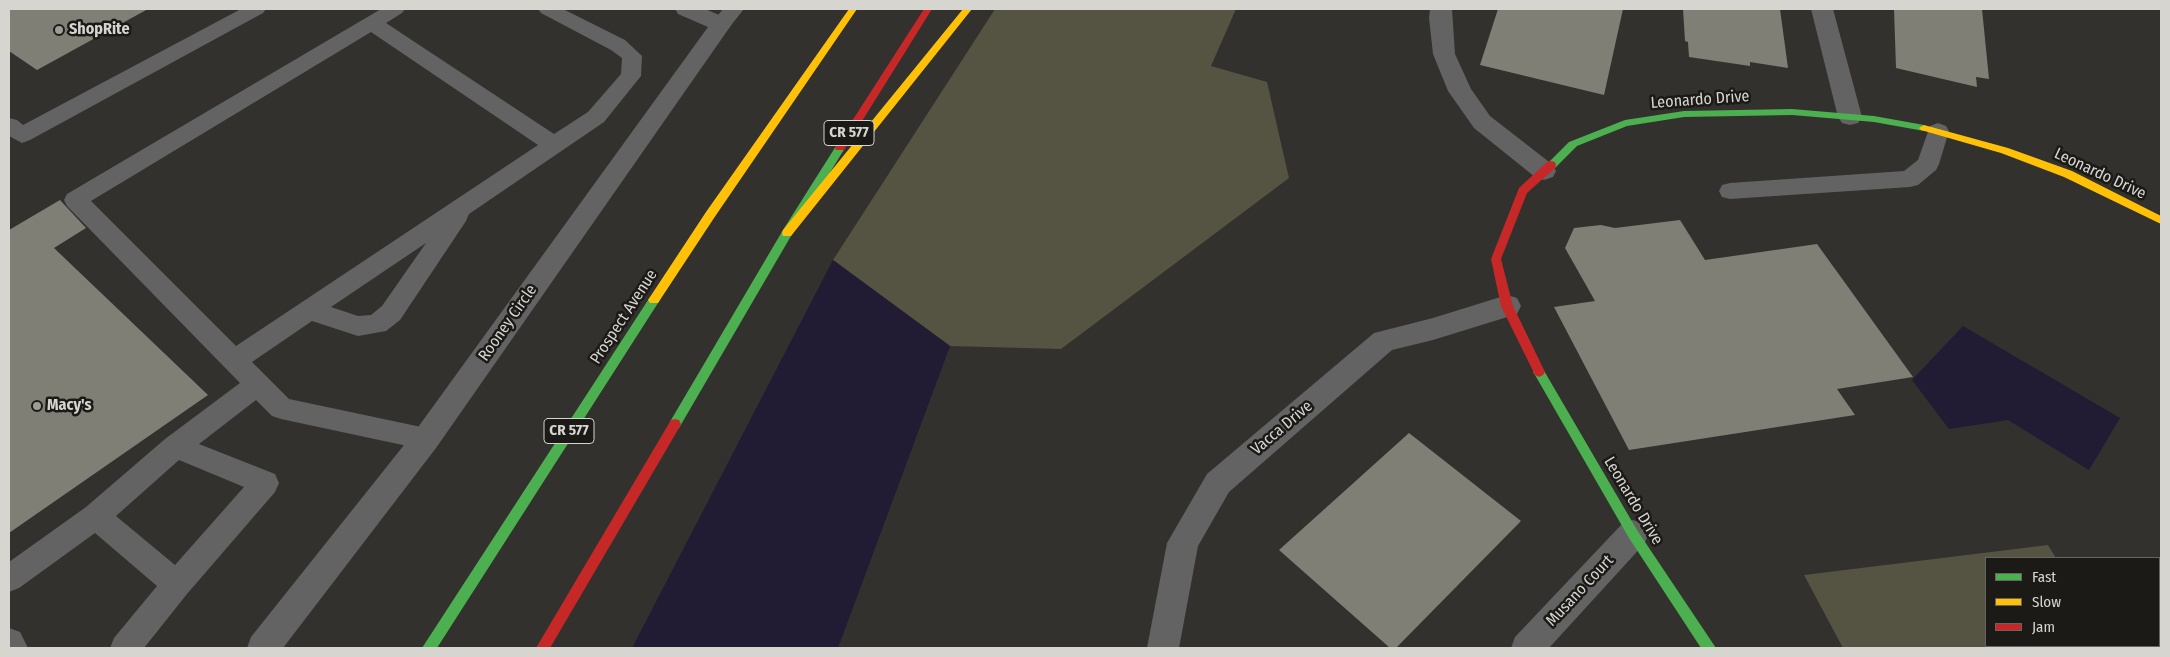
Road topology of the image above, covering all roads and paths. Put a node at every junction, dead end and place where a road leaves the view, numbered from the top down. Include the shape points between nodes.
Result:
1 (256, 9) edge
2 (395, 9) edge
3 (548, 9) edge
4 (686, 9) edge
5 (853, 9) edge
6 (928, 9) edge
7 (968, 9) edge
8 (1441, 9) edge
9 (1822, 9) edge
10 (728, 16) edge
11 (372, 22) junction
12 (1850, 117) junction
13 (9, 125) edge
14 (1938, 131) junction
15 (554, 145) junction
16 (1544, 171) junction
17 (1730, 191) dead end
18 (464, 205) junction
19 (2161, 220) edge
20 (787, 233) junction
21 (1508, 306) junction
22 (309, 310) junction
23 (233, 361) junction
24 (257, 385) junction
25 (426, 438) junction
26 (175, 447) junction
27 (96, 516) junction
28 (1633, 534) junction
29 (9, 579) edge
30 (177, 584) junction
31 (9, 642) edge
32 (13, 648) edge
33 (125, 648) edge
34 (263, 648) edge
35 (429, 648) edge
36 (543, 648) edge
37 (1162, 648) edge
38 (1527, 648) edge
39 (1709, 648) edge

1 - 13 lane via 22,135
2 - 11 lane
3 - 15 lane via 618,45 632,56 631,76 596,117
4 - 10 street, Rooney Circle
5 - 35 main road, Prospect Avenue / CR 577 via 710,215
6 - 20 main road, CR 577
7 - 20 main road
8 - 16 street via 1444,54 1460,91 1482,122
9 - 12 street
10 - 25 street, Rooney Circle
11 - 15 lane
11 - 23 lane via 75,200
12 - 14 main road, Leonardo Drive
12 - 16 main road, Leonardo Drive via 1792,112 1684,114 1625,123 1573,144
14 - 17 lane via 1928,164 1910,179
14 - 19 main road, Leonardo Drive via 2004,150 2068,174
15 - 18 lane
16 - 21 main road, Leonardo Drive via 1523,191 1496,259
18 - 22 lane
18 - 22 lane via 391,314 377,324 358,326
20 - 36 main road, CR 577
21 - 28 main road, Leonardo Drive via 1546,387
21 - 37 street, Vacca Drive via 1384,341 1218,482 1183,543
22 - 23 lane
23 - 24 lane
24 - 25 lane via 281,408
24 - 26 lane
25 - 34 street, Rooney Circle
26 - 27 lane
26 - 30 lane via 265,483
27 - 29 lane
27 - 30 lane
28 - 38 street, Musano Court
28 - 39 main road, Leonardo Drive
30 - 33 lane
31 - 32 lane

